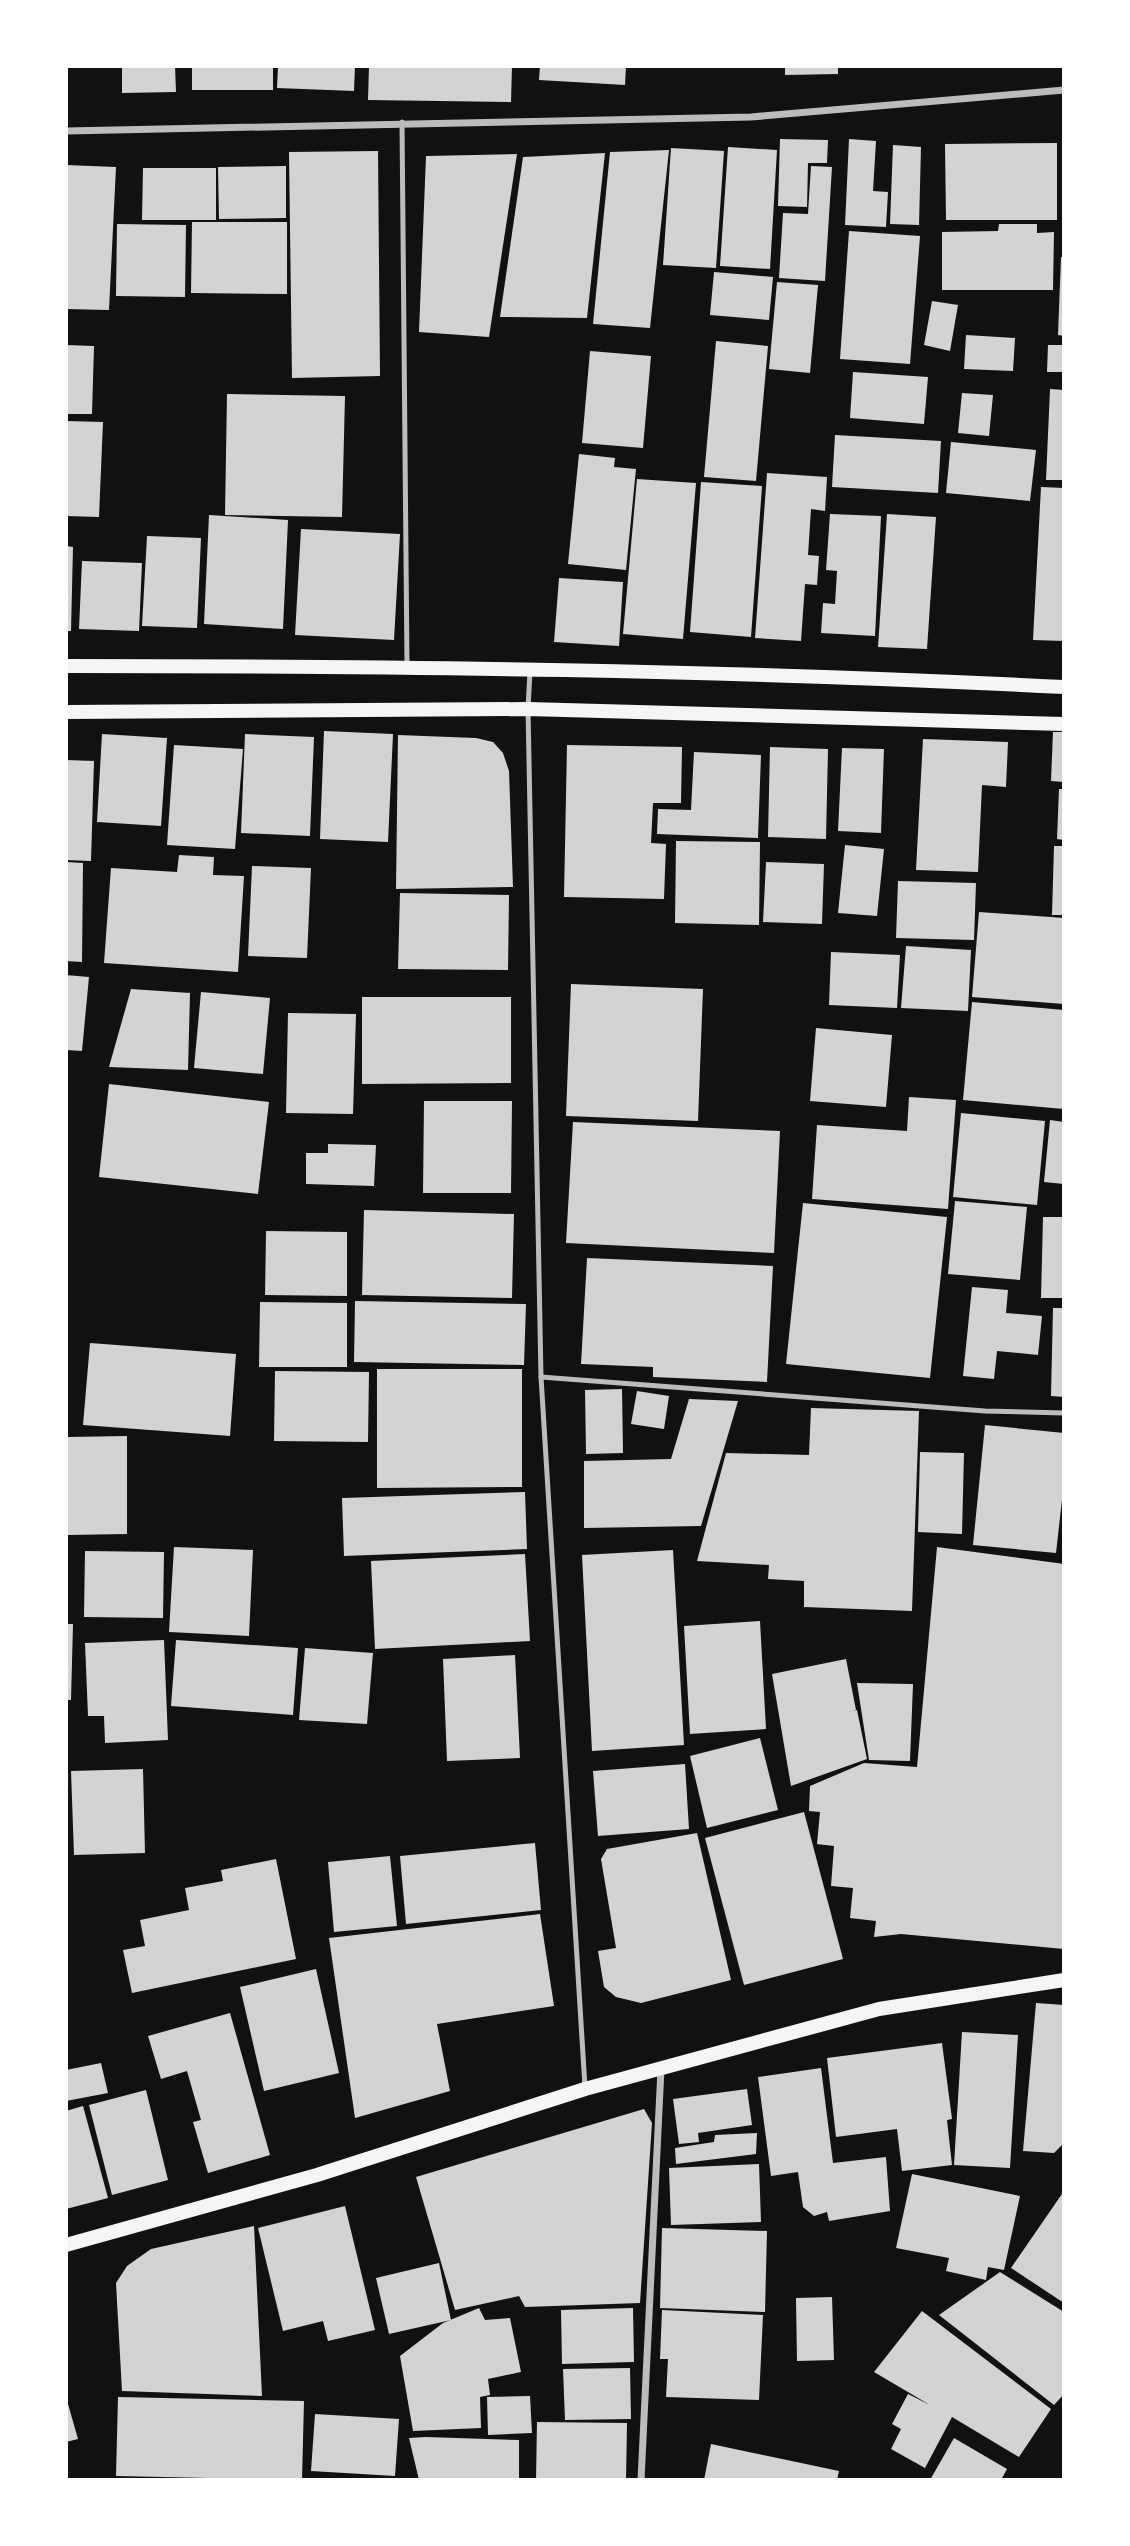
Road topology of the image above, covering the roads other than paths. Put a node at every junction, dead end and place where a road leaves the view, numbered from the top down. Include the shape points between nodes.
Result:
1 (1063, 90) edge
2 (402, 122) junction
3 (66, 131) edge
4 (66, 666) edge
5 (407, 666) junction
6 (530, 671) junction
7 (1063, 687) edge
8 (528, 709) junction
9 (66, 712) edge
10 (1063, 724) edge
11 (541, 1377) junction
12 (1063, 1413) edge
13 (1063, 1980) edge
14 (662, 2068) junction
15 (585, 2089) junction
16 (66, 2245) edge
17 (641, 2480) edge

1 - 2 street via 751,117
2 - 3 street
2 - 5 lane
4 - 5 main road
5 - 6 main road
6 - 7 main road via 853,676
6 - 8 lane
8 - 9 main road
8 - 10 main road
8 - 11 lane
11 - 12 lane
11 - 15 lane
13 - 14 main road via 879,2009
14 - 15 main road
14 - 17 street
15 - 16 main road via 317,2175

